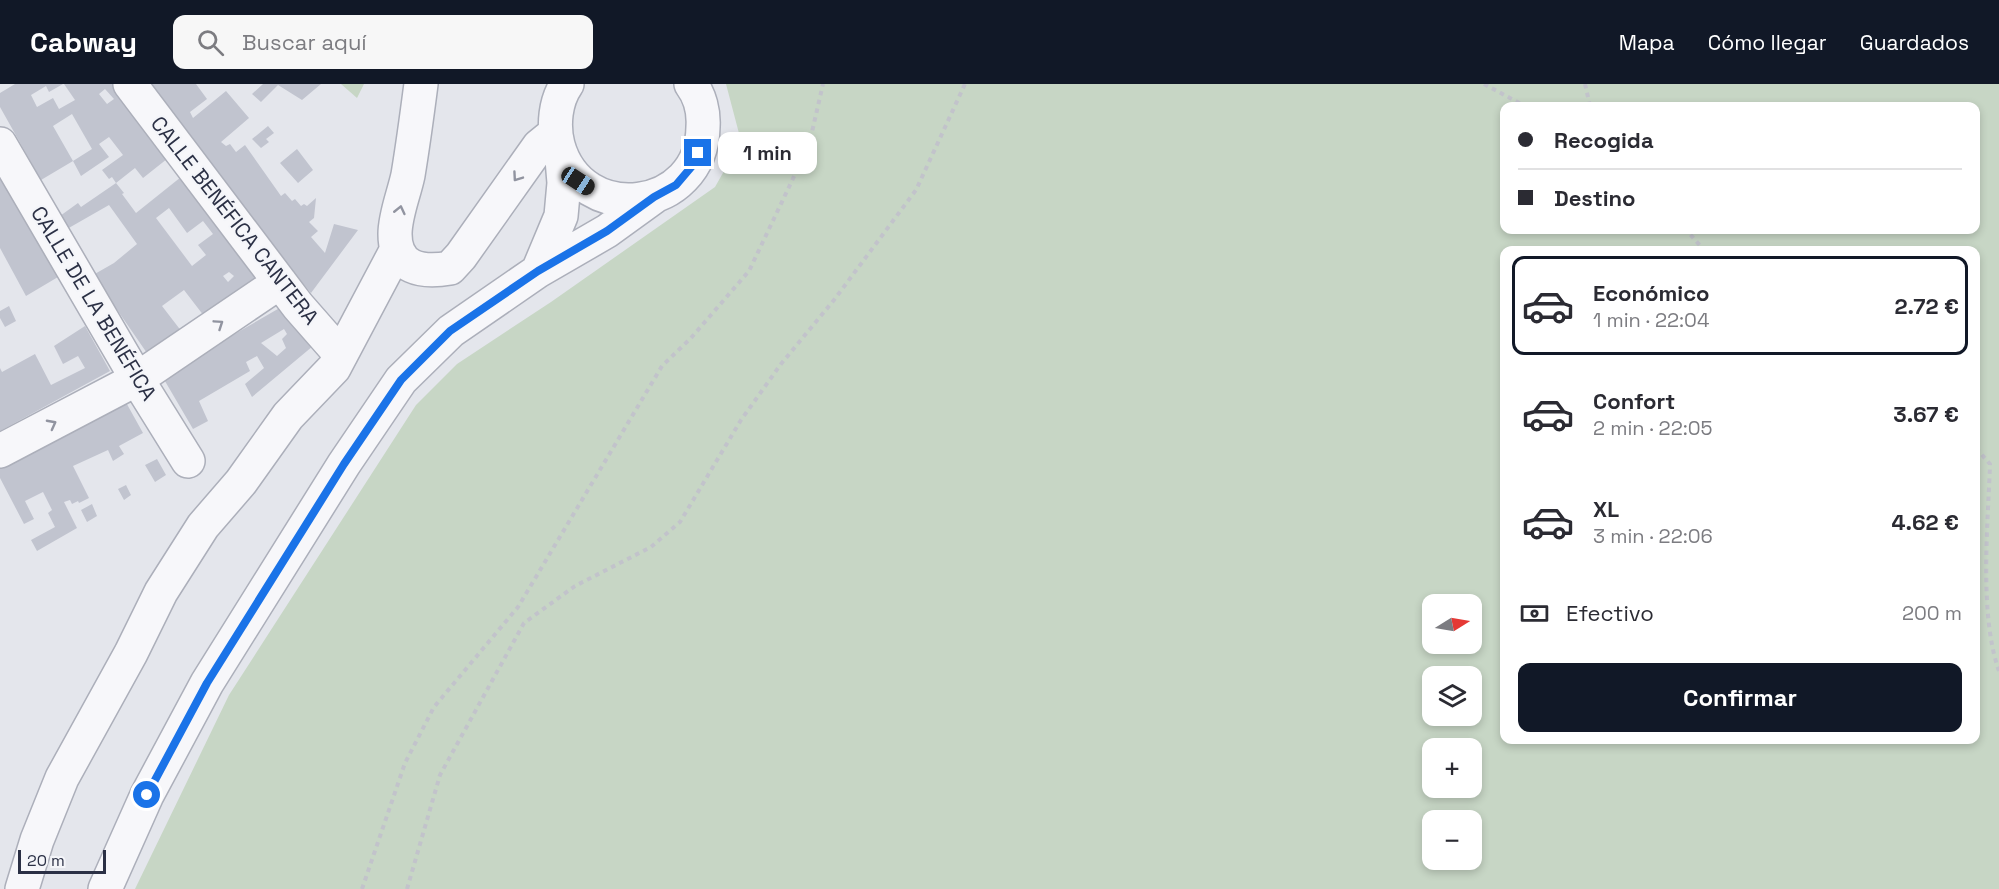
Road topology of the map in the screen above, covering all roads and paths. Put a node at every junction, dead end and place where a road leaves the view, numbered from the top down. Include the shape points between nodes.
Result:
1 (130, 84) edge
2 (421, 84) edge
3 (823, 84) edge
4 (965, 84) edge
5 (1484, 84) edge
6 (1585, 84) edge
7 (694, 86) edge
8 (1518, 102) edge
9 (1589, 102) edge
10 (560, 114) edge
11 (0, 144) edge
12 (654, 197) junction
13 (1690, 234) edge
14 (1700, 246) edge
15 (397, 249) junction
16 (538, 271) junction
17 (280, 282) junction
18 (341, 355) junction
19 (138, 379) junction
20 (0, 452) edge
21 (1980, 453) edge
22 (188, 461) dead end
23 (1999, 671) edge
24 (22, 889) edge
25 (105, 889) edge
26 (362, 889) edge
27 (407, 889) edge

1 - 17 street, CALLE BENÉFICA CANTERA
15 -> 2 street via 395,233
3 - 26 path via 809,145 749,271 691,339 662,366 518,607 434,707 405,763
4 - 27 path via 916,190 741,420 680,522 651,547 575,586 524,623 440,775
5 - 8 path
6 - 9 path
7 - 12 street via 704,116 703,141 693,165 676,185
10 - 12 street via 578,181 601,195 627,201
10 -> 15 street via 450,268 423,270 408,266
10 - 16 street via 564,183 561,216
11 - 19 street, CALLE DE LA BENÉFICA
12 - 16 street via 607,231
13 - 14 path
15 - 18 street
16 - 25 street via 450,331 401,380 207,683 147,795
17 - 18 street, CALLE BENÉFICA CANTERA
19 -> 17 street
18 - 24 street via 203,526 161,592 62,778
20 -> 19 street
19 - 22 street, CALLE DE LA BENÉFICA
21 - 23 path via 1990,464 1987,588 1990,633

